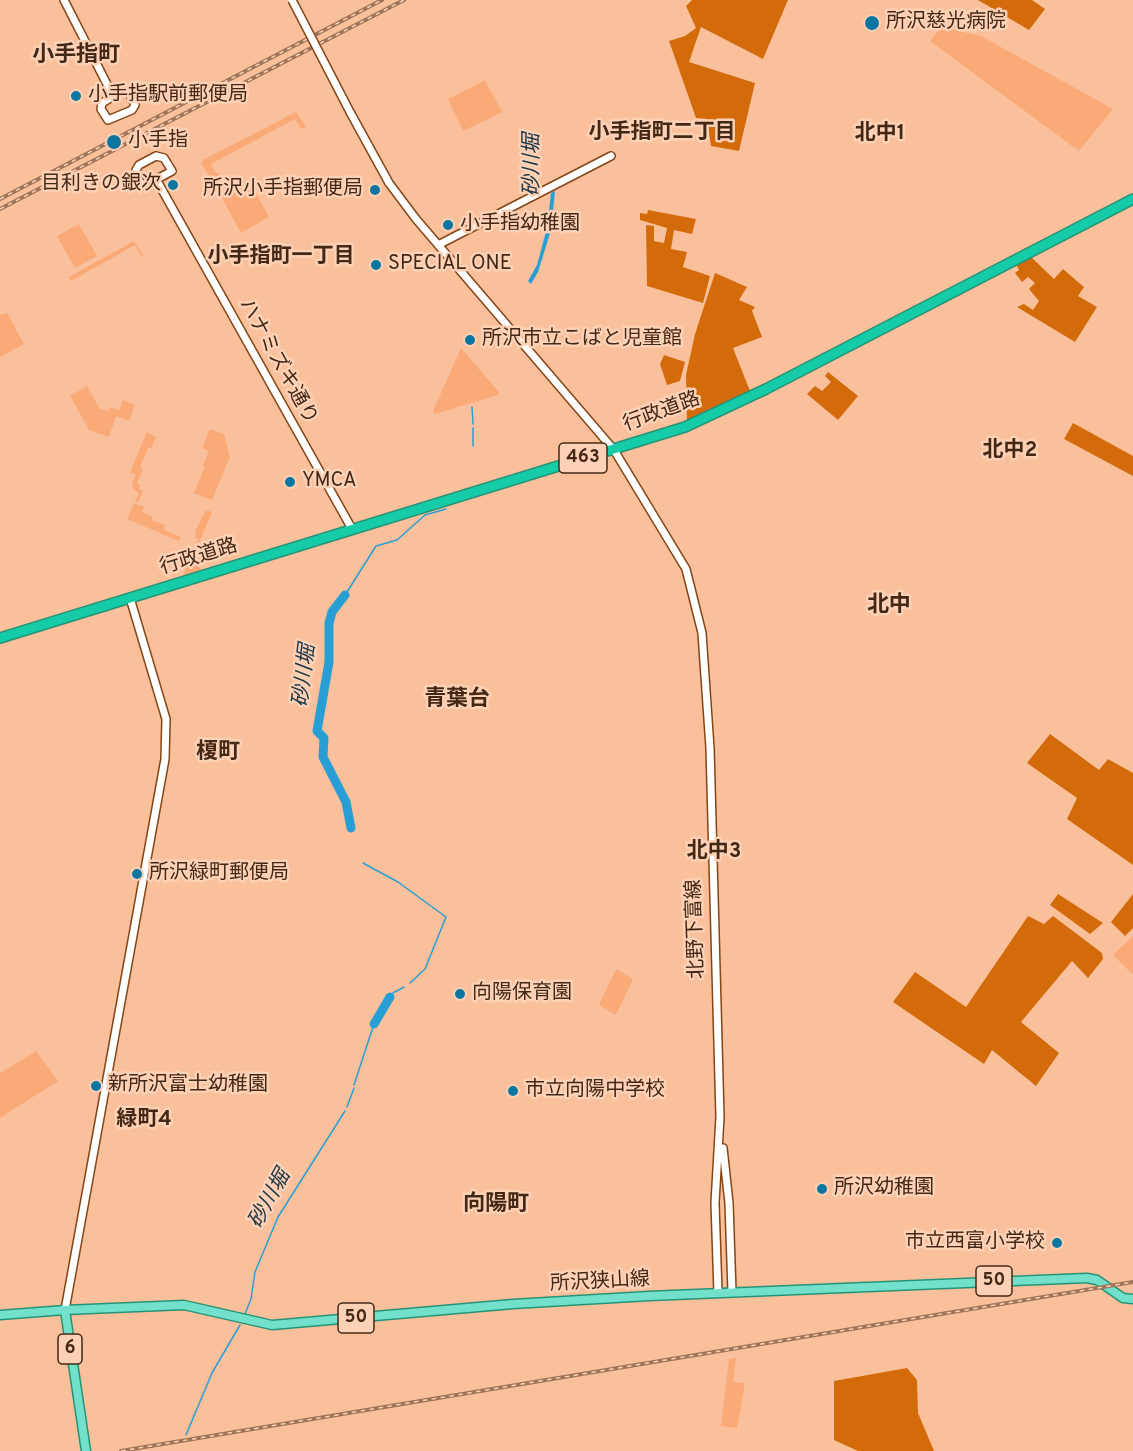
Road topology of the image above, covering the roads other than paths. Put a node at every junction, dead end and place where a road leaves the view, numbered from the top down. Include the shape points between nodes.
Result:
1 (64, 0) edge
2 (292, 0) edge
3 (113, 96) junction
4 (611, 156) dead end
5 (156, 179) junction
6 (1133, 199) edge
7 (438, 245) junction
8 (614, 450) junction
9 (352, 529) junction
10 (130, 598) junction
11 (0, 638) edge
12 (720, 1117) junction
13 (732, 1292) junction
14 (718, 1293) junction
15 (1133, 1299) edge
16 (65, 1310) junction
17 (0, 1315) edge
18 (86, 1451) edge

1 - 3 street
2 - 7 street, 北野下富線, bridge via 389,183
3 - 3 street via 128,91 135,105 111,120 101,106
4 - 7 street
5 - 5 street via 172,171 160,156 139,165 135,175 144,186
5 - 9 street, ハナミズキ通り
6 - 8 highway, 行政道路 / 463 via 709,416
7 - 8 street, 北野下富線
8 - 9 highway, 行政道路 / 463
8 - 12 street, 北野下富線 via 686,569 702,633 711,775
9 - 10 highway, 行政道路 / 463
10 - 11 highway, 行政道路 / 463
10 - 16 street via 166,719 165,759
12 - 13 street via 729,1203
12 - 14 street via 715,1203
13 - 14 main road, 所沢狭山線 / 50
13 - 15 main road, 所沢狭山線 / 50 via 1087,1278 1097,1280 1123,1298
14 - 16 main road, 所沢狭山線 / 50 via 513,1304 272,1325 184,1305
16 - 17 main road, 6
16 - 18 main road, 6

